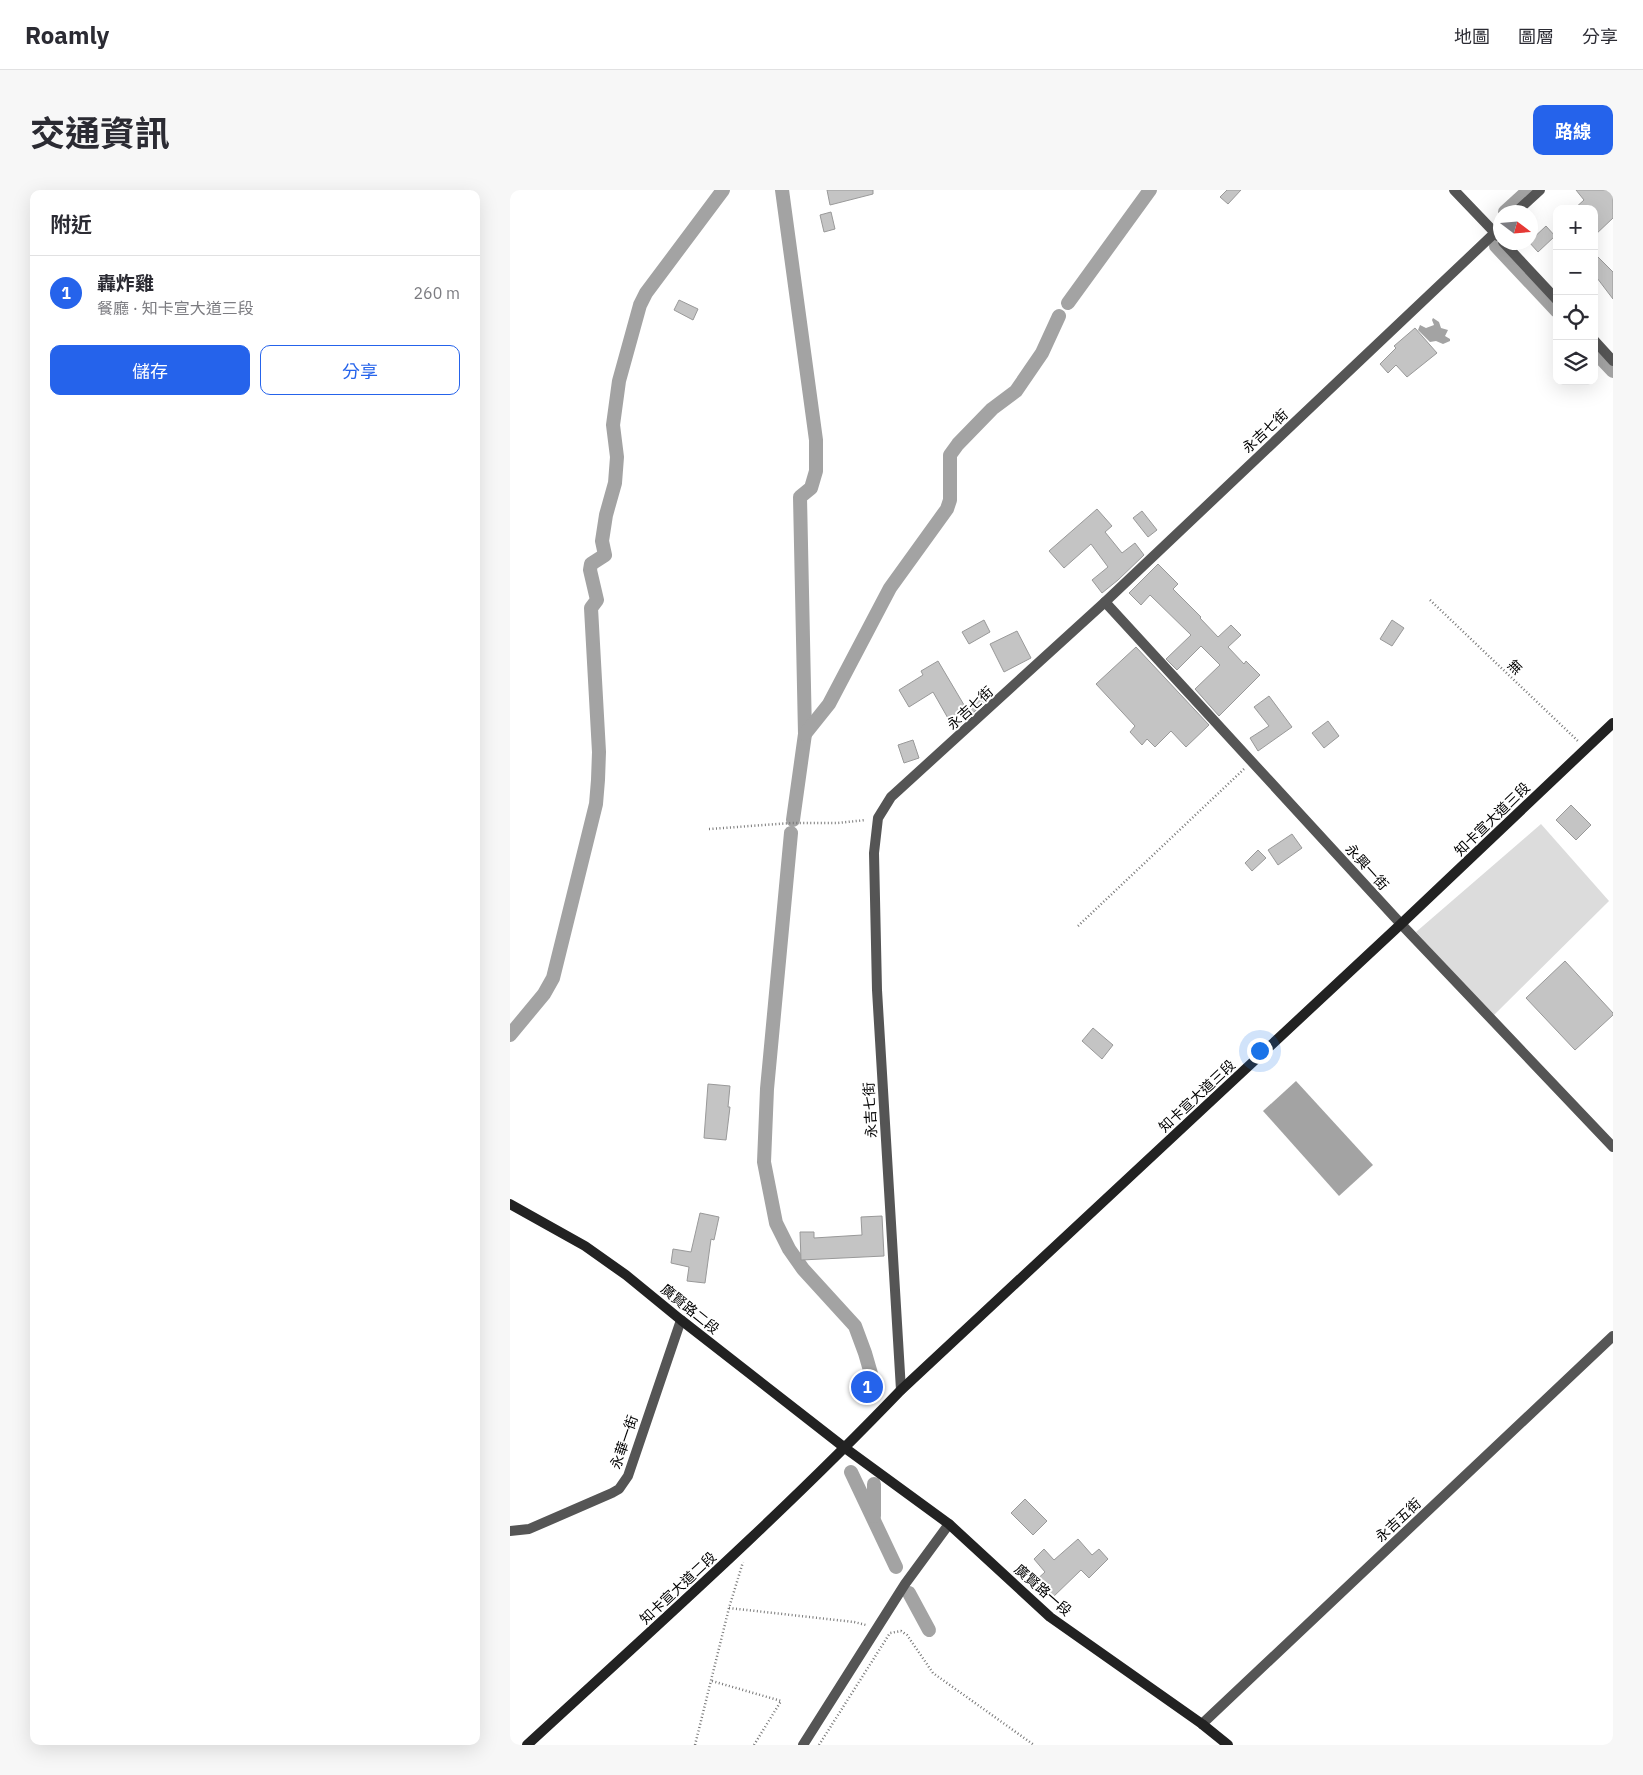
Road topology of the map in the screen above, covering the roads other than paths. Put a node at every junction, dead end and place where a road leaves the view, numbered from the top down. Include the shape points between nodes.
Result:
1 (1454, 190) edge
2 (1540, 190) edge
3 (1524, 205) edge
4 (1493, 227) edge
5 (1493, 239) edge
6 (1511, 250) edge
7 (1553, 296) edge
8 (1598, 344) edge
9 (1613, 361) edge
10 (1105, 602) junction
11 (1613, 723) edge
12 (1401, 924) junction
13 (1613, 1147) edge
14 (510, 1204) edge
15 (681, 1320) junction
16 (1613, 1336) edge
17 (901, 1390) junction
18 (845, 1448) junction
19 (949, 1524) junction
20 (510, 1531) edge
21 (1202, 1724) junction
22 (527, 1745) edge
23 (803, 1745) edge
24 (1228, 1745) edge

1 - 4 street
2 - 3 street
5 - 10 street, 永吉七街
6 - 7 street
8 - 9 street
10 - 12 street, 永興一街
10 - 17 street, 永吉七街 via 891,797 878,818 874,853 877,990
11 - 12 street, 知卡宣大道三段
12 - 13 street, 永興一街
12 - 17 street, 知卡宣大道三段
14 - 15 street, 廣賢路二段 via 585,1246
15 - 18 street, 廣賢路二段
15 - 20 street, 永華一街 via 623,1484 612,1493 529,1529
16 - 21 street, 永吉五街
17 - 18 street, 知卡宣大道三段
18 - 19 street, 廣賢路一段
18 - 22 street, 知卡宣大道二段
19 - 21 street, 廣賢路一段 via 1050,1617
19 - 23 street via 905,1584
21 - 24 street, 廣賢路一段

